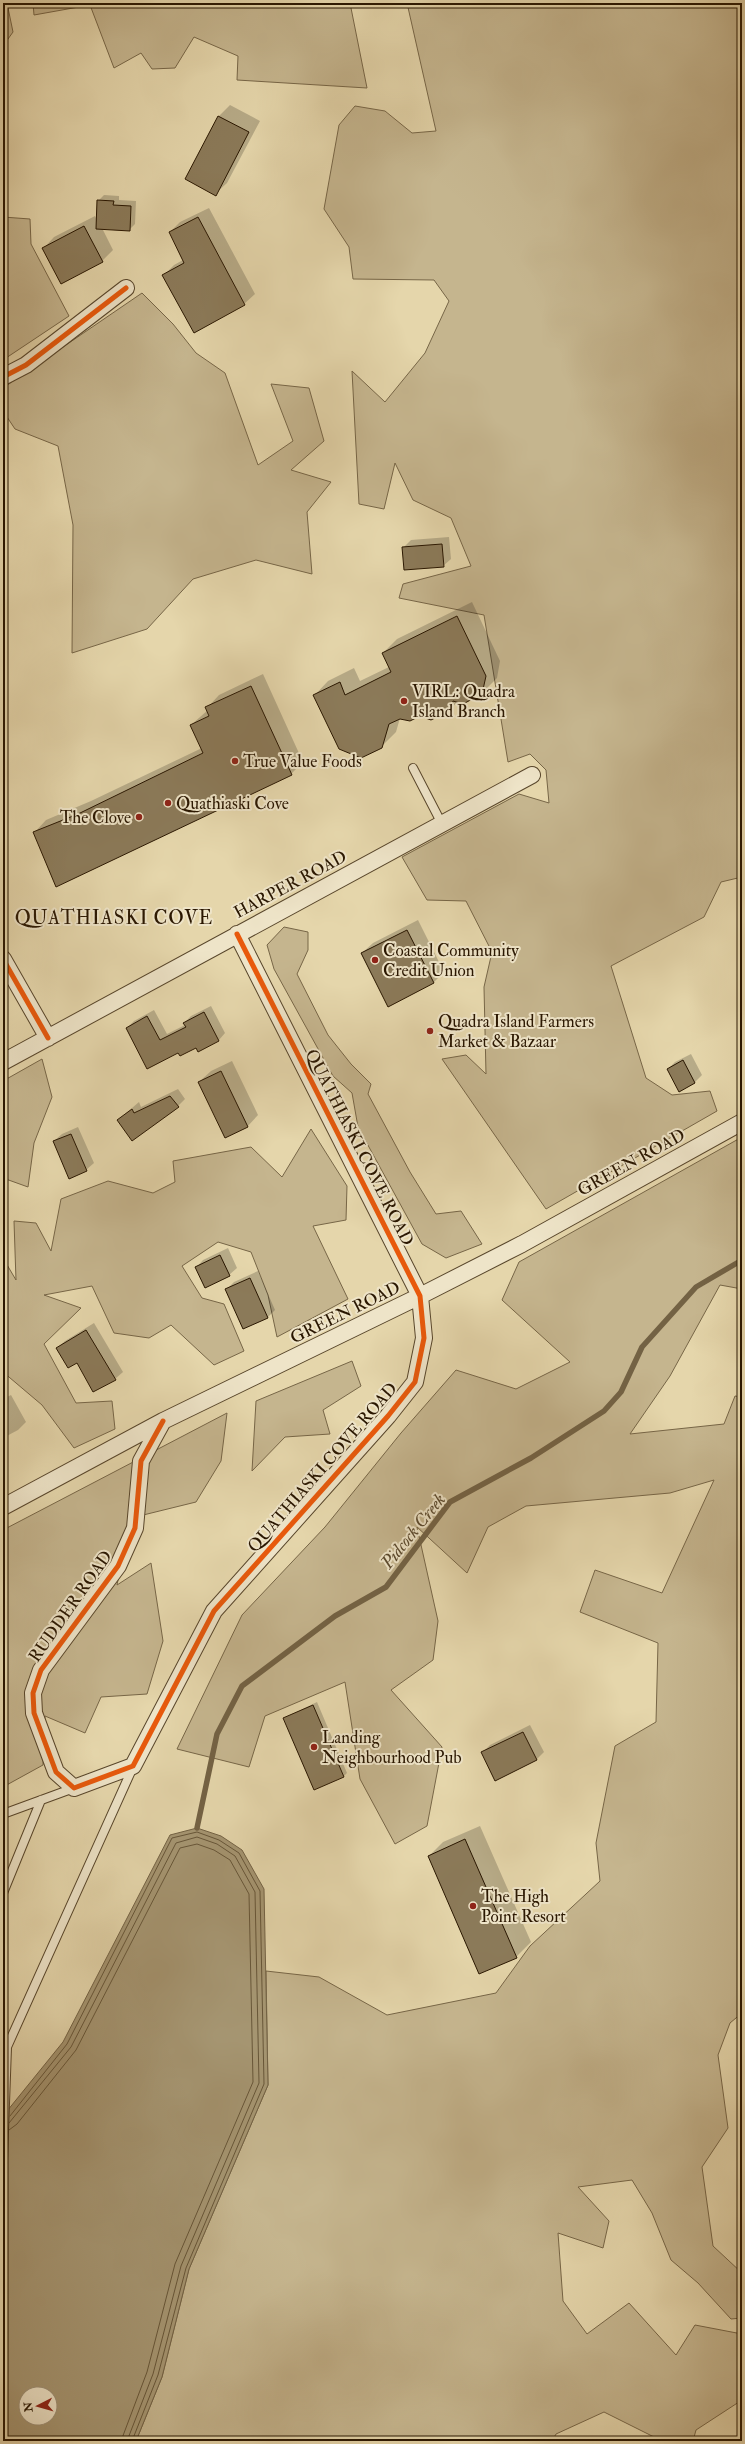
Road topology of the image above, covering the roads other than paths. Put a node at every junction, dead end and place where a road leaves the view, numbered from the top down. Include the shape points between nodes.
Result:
1 (126, 288) dead end
2 (3, 377) edge
3 (413, 768) dead end
4 (532, 776) dead end
5 (442, 824) junction
6 (237, 934) junction
7 (3, 959) edge
8 (48, 1038) junction
9 (3, 1062) edge
10 (742, 1122) edge
11 (420, 1296) junction
12 (163, 1421) junction
13 (3, 1507) edge
14 (133, 1766) junction
15 (74, 1788) junction
16 (41, 1800) junction
17 (3, 1814) edge
18 (3, 1893) edge
19 (3, 2159) edge

1 - 2 street via 26,365
3 - 5 lane
4 - 5 street, HARPER ROAD
5 - 6 street, HARPER ROAD
6 - 8 street, HARPER ROAD
6 - 11 street, QUATHIASKI COVE ROAD
7 - 8 street
8 - 9 street, HARPER ROAD
10 - 11 street, GREEN ROAD via 522,1244
11 - 12 street, GREEN ROAD
11 - 14 street, QUATHIASKI COVE ROAD via 424,1338 415,1382 388,1416 214,1611
12 - 13 street, GREEN ROAD
12 - 15 street, RUDDER ROAD via 141,1461 135,1528 118,1566 41,1670 33,1693 34,1713 56,1772
14 - 15 street
14 - 19 lane via 7,2047
15 - 16 lane
16 - 17 lane
16 - 18 lane

